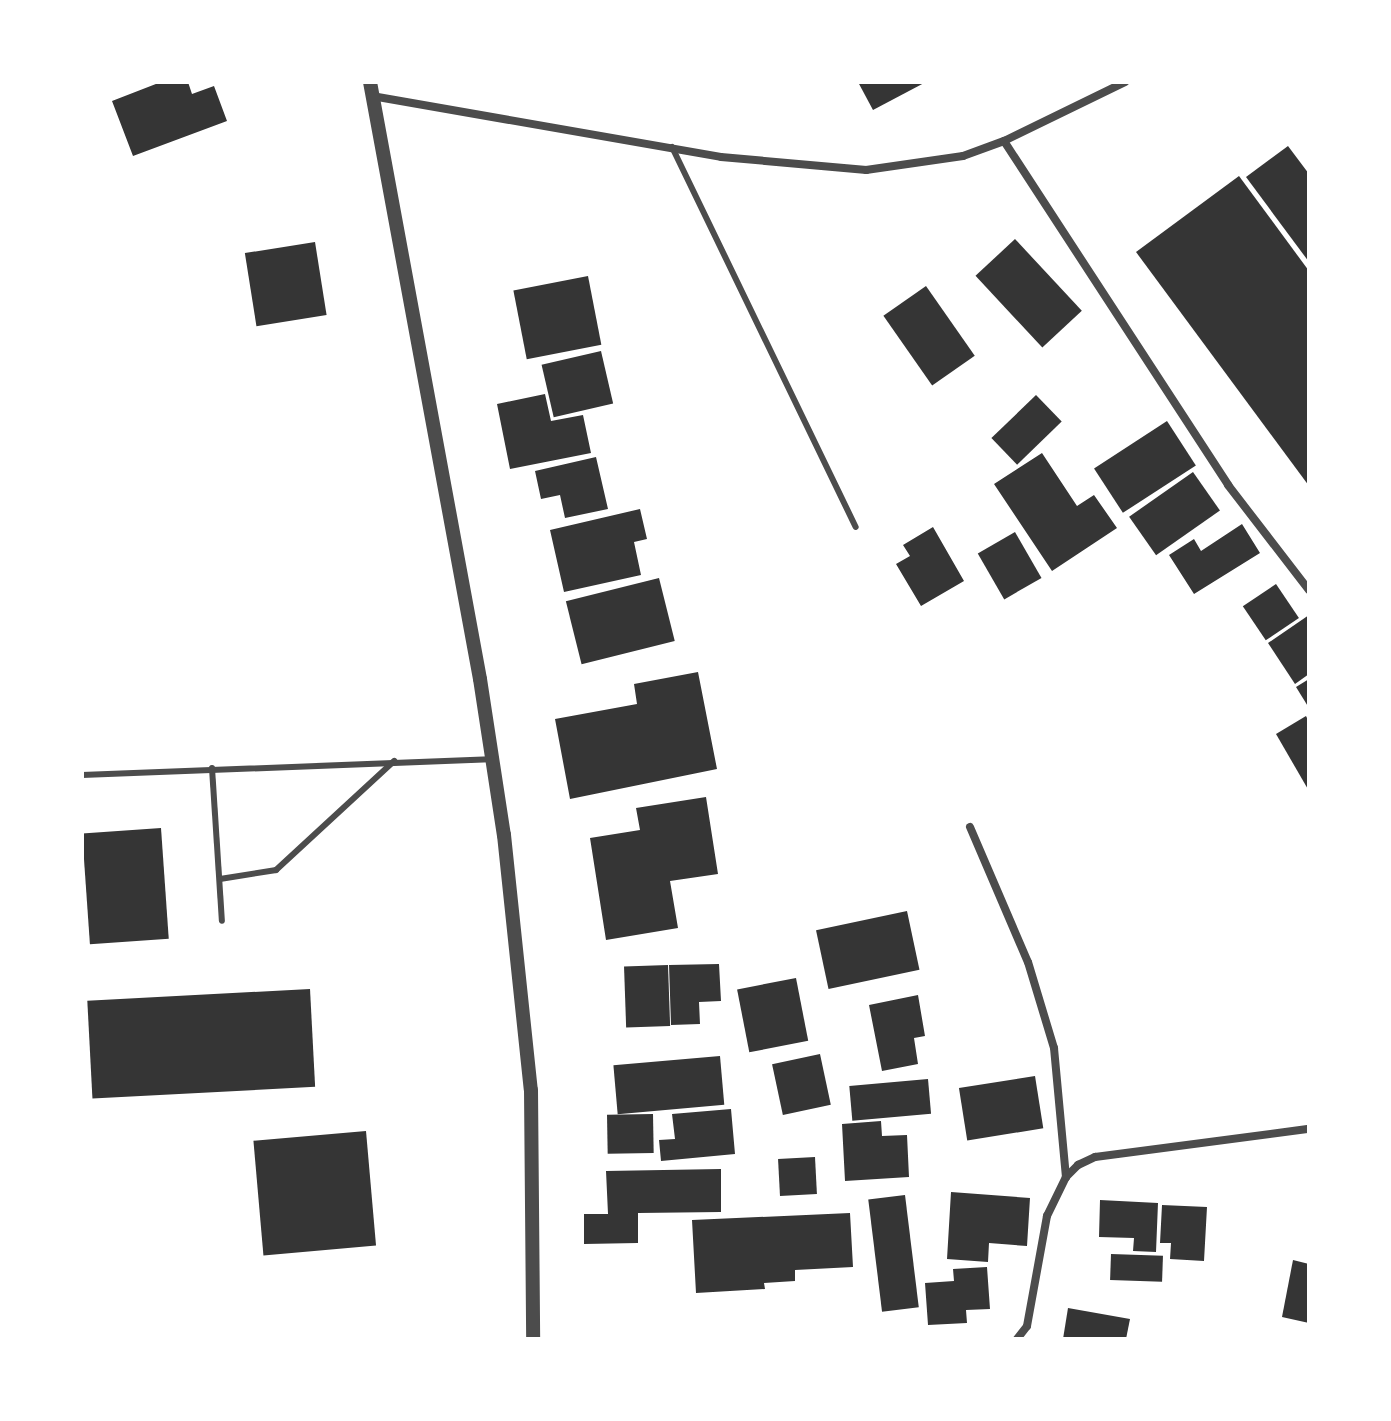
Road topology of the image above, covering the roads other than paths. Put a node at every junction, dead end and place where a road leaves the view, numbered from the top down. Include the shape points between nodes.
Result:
1 (1125, 82) edge
2 (371, 89) edge
3 (1004, 141) junction
4 (672, 147) junction
5 (856, 527) dead end
6 (1309, 590) edge
7 (490, 759) junction
8 (394, 761) junction
9 (212, 768) junction
10 (82, 775) edge
11 (970, 827) dead end
12 (220, 879) junction
13 (222, 921) dead end
14 (1309, 1129) edge
15 (1066, 1177) junction
16 (533, 1339) edge
17 (1017, 1339) edge

1 - 3 street
2 - 4 street
2 - 7 street
3 - 4 street via 963,156 866,170 721,157
3 - 6 street via 1228,485
4 - 5 lane
7 - 8 lane
7 - 16 street via 528,1039 535,1196
8 - 9 lane
8 - 12 lane via 276,870
9 - 10 lane
9 - 12 lane
11 - 15 street via 1028,962 1054,1048
12 - 13 lane
14 - 15 street via 1095,1157
15 - 17 street via 1047,1216 1027,1326

